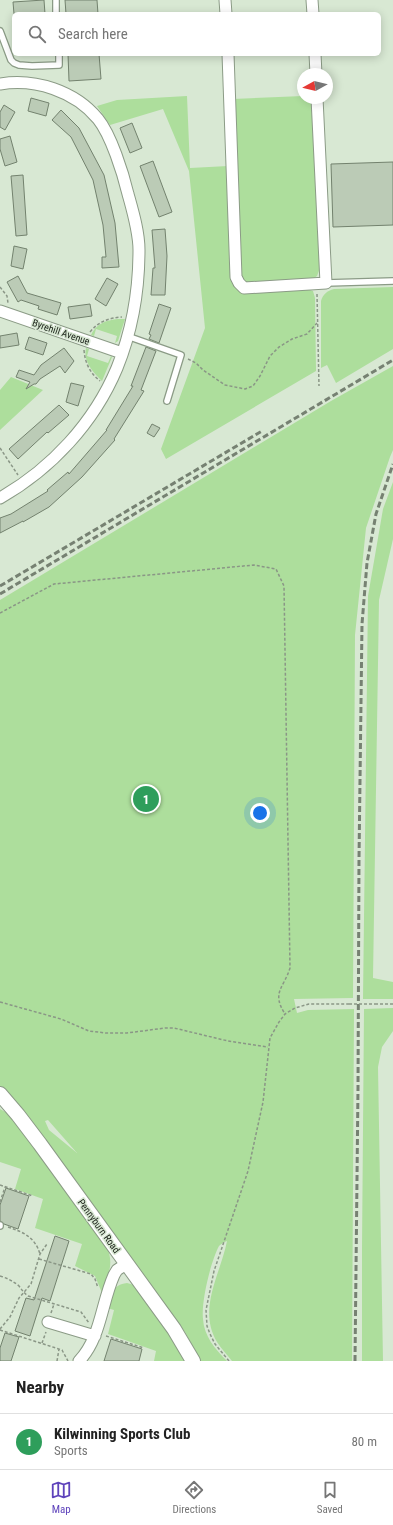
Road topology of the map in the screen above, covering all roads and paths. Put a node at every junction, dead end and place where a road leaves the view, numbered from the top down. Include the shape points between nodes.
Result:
1 (56, 0) edge
2 (225, 0) edge
3 (312, 0) edge
4 (56, 12) edge
5 (226, 12) edge
6 (313, 12) edge
7 (0, 31) edge
8 (59, 56) edge
9 (228, 56) edge
10 (315, 56) edge
11 (316, 68) edge
12 (0, 84) edge
13 (317, 104) edge
14 (393, 281) edge
15 (321, 284) junction
16 (0, 311) edge
17 (317, 324) junction
18 (127, 336) junction
19 (122, 353) junction
20 (182, 355) junction
21 (319, 386) dead end
22 (167, 401) dead end
23 (0, 448) edge
24 (24, 483) junction
25 (0, 498) edge
26 (0, 613) edge
27 (0, 1002) edge
28 (393, 1004) edge
29 (285, 1014) junction
30 (268, 1047) junction
31 (0, 1094) edge
32 (0, 1185) edge
33 (5, 1187) junction
34 (33, 1196) dead end
35 (0, 1202) edge
36 (0, 1225) edge
37 (47, 1244) dead end
38 (40, 1254) junction
39 (38, 1258) junction
40 (126, 1264) junction
41 (0, 1276) edge
42 (24, 1293) junction
43 (106, 1298) junction
44 (48, 1322) dead end
45 (0, 1329) edge
46 (95, 1334) junction
47 (144, 1348) dead end
48 (59, 1349) junction
49 (57, 1361) edge
50 (68, 1361) edge
51 (79, 1361) edge
52 (193, 1361) edge
53 (229, 1361) edge

1 - 4 lane
2 - 5 street
3 - 6 street
7 - 8 lane via 11,60 18,65 59,65
9 - 15 street via 236,277 244,288
10 - 11 street
12 - 18 street via 28,83 47,87 77,100 99,119 110,140 125,180 139,248 133,314
13 - 15 street
14 - 15 lane
15 - 17 path
16 - 19 street, Byrehill Avenue
17 - 20 path via 307,334 279,347 270,356 253,386 246,389 225,385
17 - 21 path
18 - 19 street
18 - 20 lane
19 - 24 street via 95,411 59,454
20 - 22 lane
23 - 24 path
24 - 25 street
26 - 29 path via 54,584 254,565 276,569 284,586 290,968 278,995
27 - 30 path via 60,1019 89,1031 127,1033 174,1028 228,1041
28 - 29 path, bridge via 309,1004
29 - 30 path via 274,1029
30 - 53 path via 263,1102 248,1171 212,1277 206,1310 210,1334
31 - 40 street, Pennyburn Road via 40,1144
32 - 33 path
33 - 34 path
33 - 35 path
36 - 38 path via 29,1236
37 - 38 path
38 - 39 path
39 - 42 path via 31,1284
39 - 43 path via 91,1274 100,1293
40 - 43 street via 114,1275
40 - 52 street, Pennyburn Road via 174,1329
41 - 42 path via 13,1281
42 - 45 path
42 - 46 path via 81,1312
43 - 46 street
44 - 46 street
45 - 48 path
46 - 47 path
46 - 51 street via 86,1354
48 - 49 path
48 - 50 path

